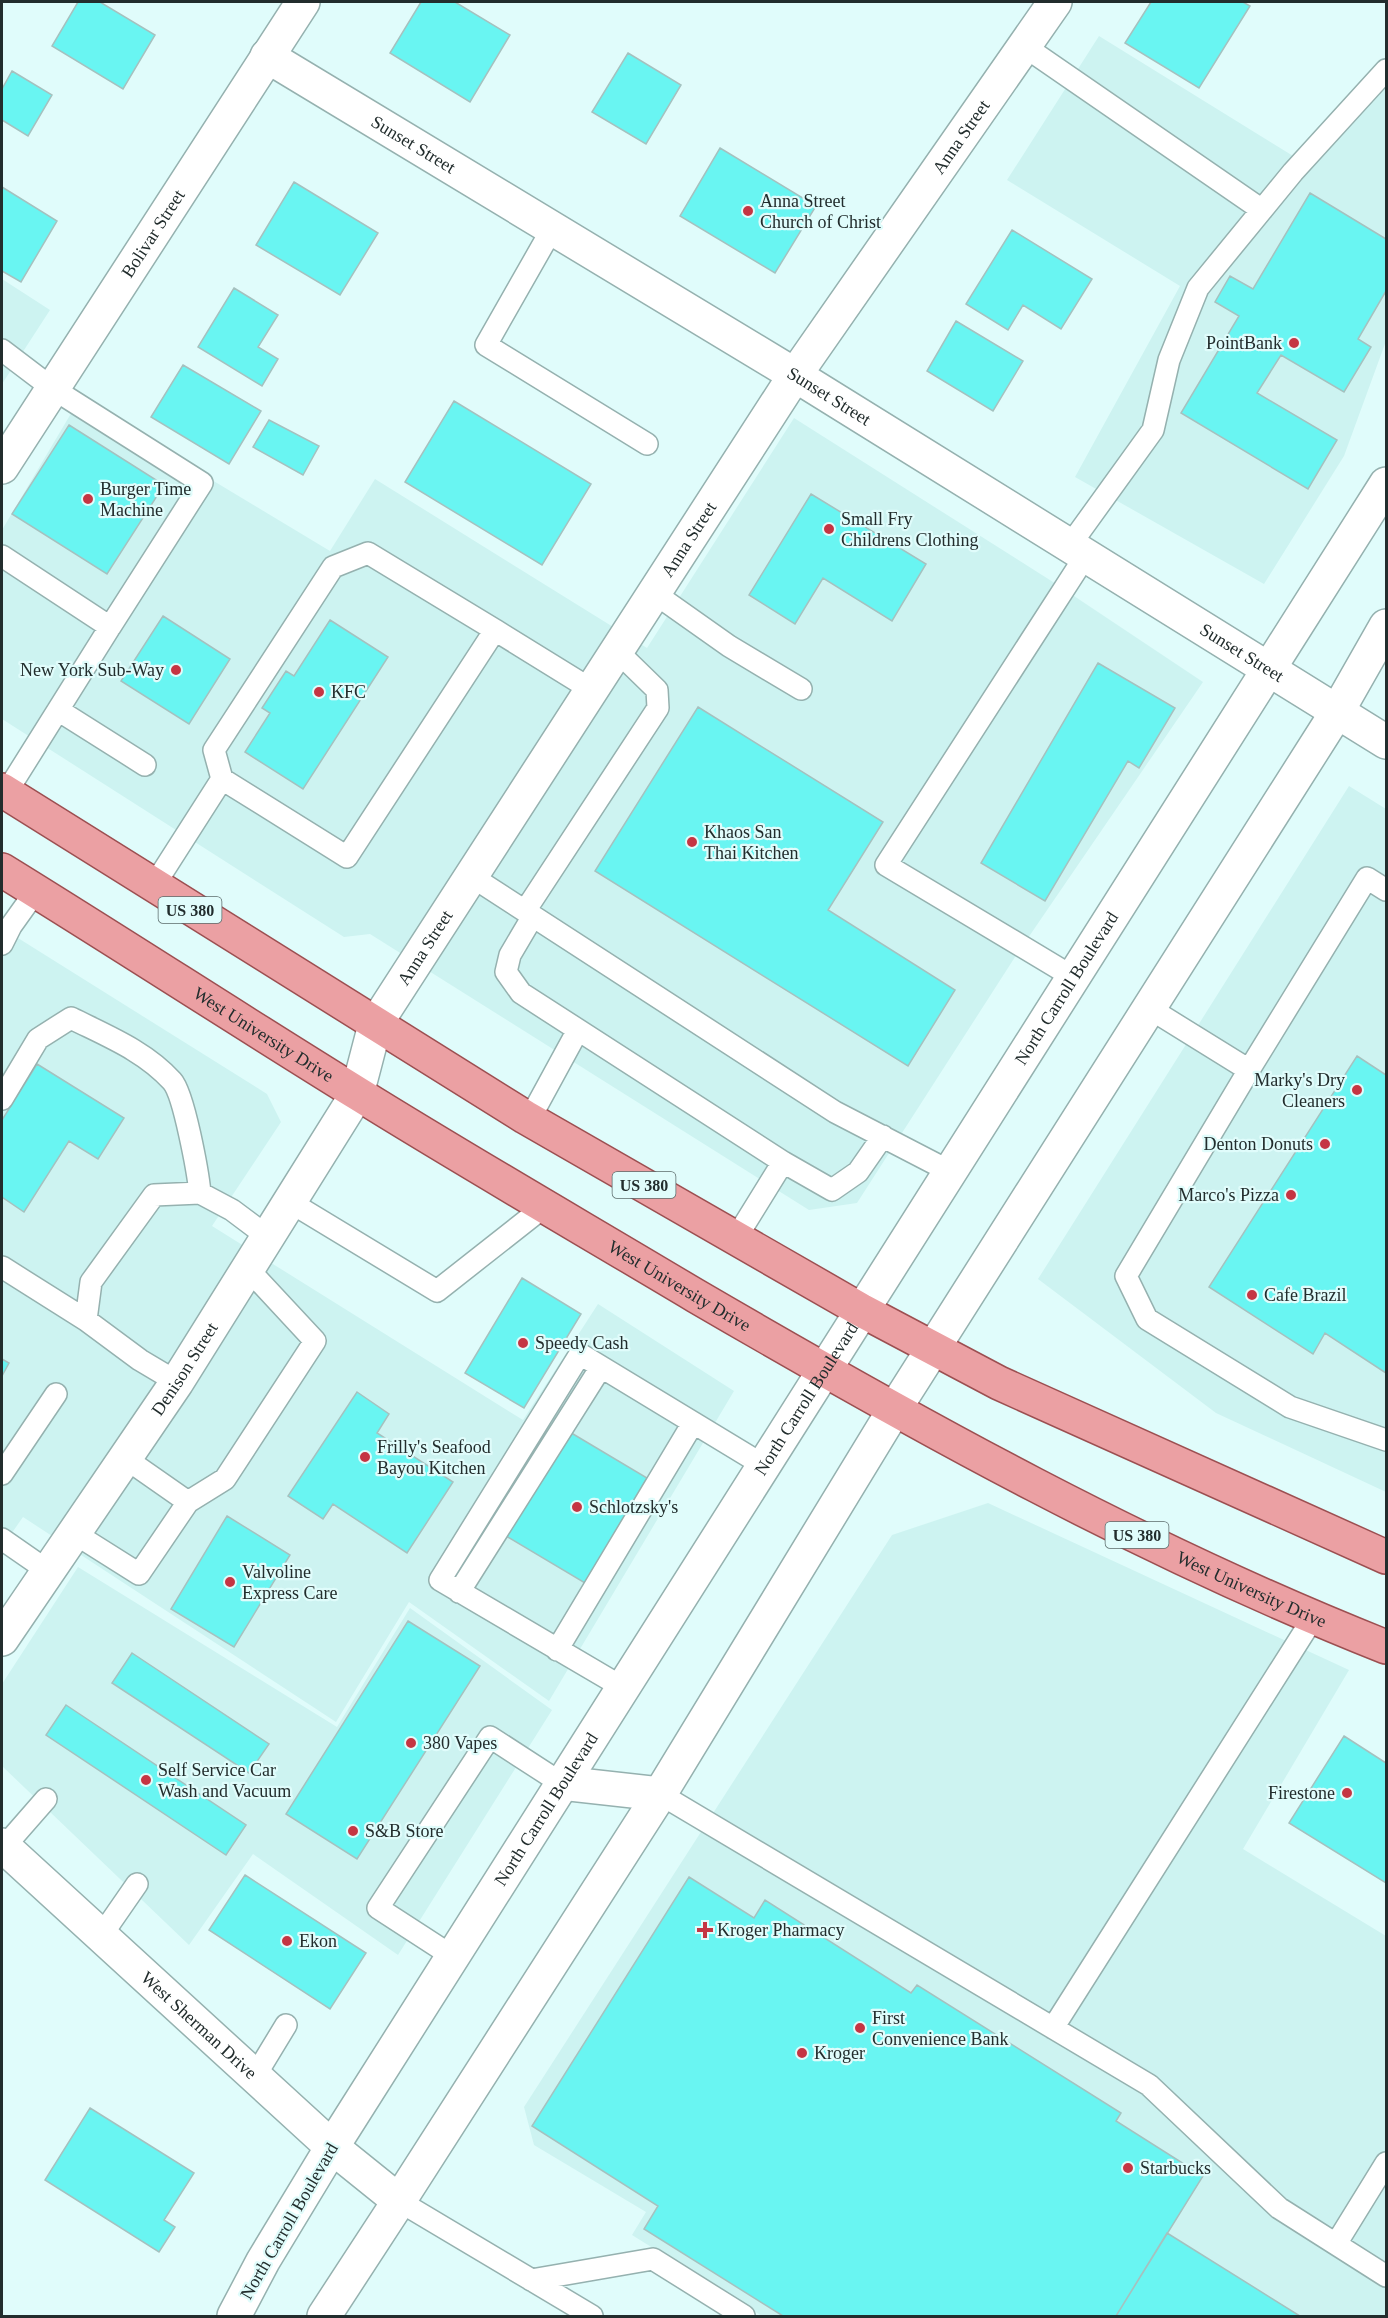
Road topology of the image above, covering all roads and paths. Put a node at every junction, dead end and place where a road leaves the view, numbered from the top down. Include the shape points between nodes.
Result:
1 (303, 2) edge
2 (1055, 2) edge
3 (1024, 46) junction
4 (267, 57) junction
5 (1386, 70) edge
6 (1262, 210) junction
7 (552, 229) junction
8 (2, 350) edge
9 (795, 375) junction
10 (52, 388) junction
11 (647, 444) dead end
12 (2, 467) edge
13 (1386, 484) edge
14 (1078, 550) junction
15 (2, 556) edge
16 (654, 593) junction
17 (1386, 626) edge
18 (110, 627) junction
19 (495, 630) junction
20 (617, 651) junction
21 (1270, 670) junction
22 (801, 689) dead end
23 (592, 690) junction
24 (58, 710) junction
25 (1337, 712) junction
26 (1386, 742) edge
27 (145, 765) dead end
28 (222, 779) junction
29 (4, 792) edge
30 (2, 870) edge
31 (471, 876) junction
32 (153, 887) junction
33 (1386, 890) edge
34 (36, 891) junction
35 (529, 914) junction
36 (2, 943) edge
37 (1074, 977) junction
38 (1149, 1008) junction
39 (375, 1025) junction
40 (578, 1030) junction
41 (1249, 1070) junction
42 (357, 1094) junction
43 (2, 1100) edge
44 (529, 1120) junction
45 (883, 1136) junction
46 (783, 1162) junction
47 (949, 1171) junction
48 (200, 1193) junction
49 (290, 1202) junction
50 (545, 1206) junction
51 (268, 1237) junction
52 (736, 1238) junction
53 (2, 1267) edge
54 (248, 1269) junction
55 (861, 1310) junction
56 (86, 1320) junction
57 (934, 1348) junction
58 (823, 1370) junction
59 (177, 1382) junction
60 (56, 1394) dead end
61 (894, 1410) junction
62 (693, 1423) junction
63 (1386, 1440) edge
64 (125, 1458) junction
65 (763, 1465) junction
66 (2, 1474) edge
67 (188, 1502) junction
68 (74, 1533) junction
69 (2, 1539) edge
70 (1386, 1557) edge
71 (48, 1570) junction
72 (1313, 1618) junction
73 (2, 1639) edge
74 (1386, 1647) edge
75 (557, 1650) junction
76 (622, 1687) junction
77 (561, 1783) junction
78 (660, 1794) junction
79 (46, 1799) dead end
80 (3, 1846) edge
81 (137, 1884) dead end
82 (101, 1936) junction
83 (452, 1956) junction
84 (286, 2025) dead end
85 (1053, 2028) junction
86 (255, 2076) junction
87 (332, 2147) junction
88 (1386, 2163) edge
89 (399, 2201) junction
90 (1336, 2244) junction
91 (1386, 2276) edge
92 (531, 2280) junction
93 (234, 2316) edge
94 (324, 2316) edge
95 (592, 2316) edge
96 (744, 2316) edge

1 - 4 street, Bolivar Street
2 - 3 street, Anna Street
3 - 6 lane
3 - 9 street, Anna Street
4 - 7 street, Sunset Street
4 - 10 street, Bolivar Street
5 - 6 lane
6 - 14 lane via 1198,288 1169,360 1153,430
7 - 9 street, Sunset Street
7 - 11 lane via 486,345
8 - 10 lane
9 - 14 street, Sunset Street
9 - 16 street, Anna Street
10 - 12 street, Bolivar Street
10 - 18 lane via 202,483
13 - 21 street, North Carroll Boulevard
14 - 21 street, Sunset Street
14 - 37 lane via 886,864
15 - 18 lane
16 - 20 street, Anna Street
16 - 22 lane via 729,646
17 - 25 street
18 - 24 lane
19 - 23 lane
19 - 28 lane via 347,857
19 - 28 lane via 368,553 333,567 214,750
20 - 23 street, Anna Street
20 - 35 lane via 657,690 658,708 567,847
21 - 25 street, Sunset Street
21 - 37 street, North Carroll Boulevard
23 - 31 street, Anna Street
24 - 27 lane
24 - 29 lane
25 - 26 street, Sunset Street
25 - 38 street
28 - 32 lane
29 - 32 main road, US 380
30 - 34 main road, West University Drive / US 380
31 - 35 lane
31 - 39 street, Anna Street
32 - 39 main road, US 380
33 - 41 lane via 1367,878
34 - 36 lane
34 - 42 main road, West University Drive / US 380
35 - 40 lane via 506,972 521,993
35 - 45 lane via 835,1112
37 - 47 street, North Carroll Boulevard
38 - 41 lane
38 - 57 street
39 - 42 street, Anna Street
39 - 44 main road, US 380
40 - 44 lane
40 - 46 lane
41 - 63 lane via 1126,1276 1147,1319 1290,1407
42 - 49 street, Denison Street
42 - 50 main road, West University Drive / US 380
43 - 48 lane via 38,1039 71,1018 138,1051 174,1083 196,1159
44 - 52 main road, US 380
45 - 46 lane via 858,1172 832,1190
45 - 47 lane
46 - 52 lane
47 - 55 street, North Carroll Boulevard
48 - 51 lane via 232,1210
48 - 56 lane via 154,1195 91,1282
49 - 50 lane via 436,1292
49 - 51 street, Denison Street
50 - 58 main road, West University Drive / US 380
51 - 54 street, Denison Street
52 - 55 main road, US 380
53 - 56 lane
54 - 59 street, Denison Street
54 - 67 lane via 315,1341 225,1479
55 - 57 main road, US 380
55 - 58 street, North Carroll Boulevard
56 - 59 lane
57 - 61 street
57 - 70 main road, US 380 via 1053,1408
58 - 61 main road, West University Drive / US 380
58 - 65 street, North Carroll Boulevard
59 - 64 street, Denison Street
60 - 66 lane
61 - 72 main road, West University Drive / US 380 via 1099,1517
61 - 78 street
62 - 65 lane
62 - 75 lane
62 - 75 lane via 601,1367 459,1592
64 - 67 lane
64 - 68 street, Denison Street
65 - 76 street, North Carroll Boulevard
67 - 68 lane via 139,1574
68 - 71 street, Denison Street
69 - 71 lane
71 - 73 street, Denison Street
72 - 74 main road, West University Drive / US 380
72 - 85 lane
75 - 76 lane
76 - 77 street, North Carroll Boulevard
77 - 78 street
77 - 83 street, North Carroll Boulevard
77 - 83 lane via 490,1737 378,1908
78 - 85 lane
78 - 89 street
79 - 80 lane
80 - 82 street, West Sherman Drive
81 - 82 lane
82 - 86 street, West Sherman Drive
83 - 87 street, North Carroll Boulevard
84 - 86 lane
85 - 90 lane via 1149,2085 1279,2208
86 - 87 street, West Sherman Drive
87 - 89 street, West Sherman Drive
87 - 93 street, North Carroll Boulevard
88 - 90 lane
89 - 92 lane
89 - 94 street
90 - 91 lane
92 - 95 lane
92 - 96 lane via 653,2259

